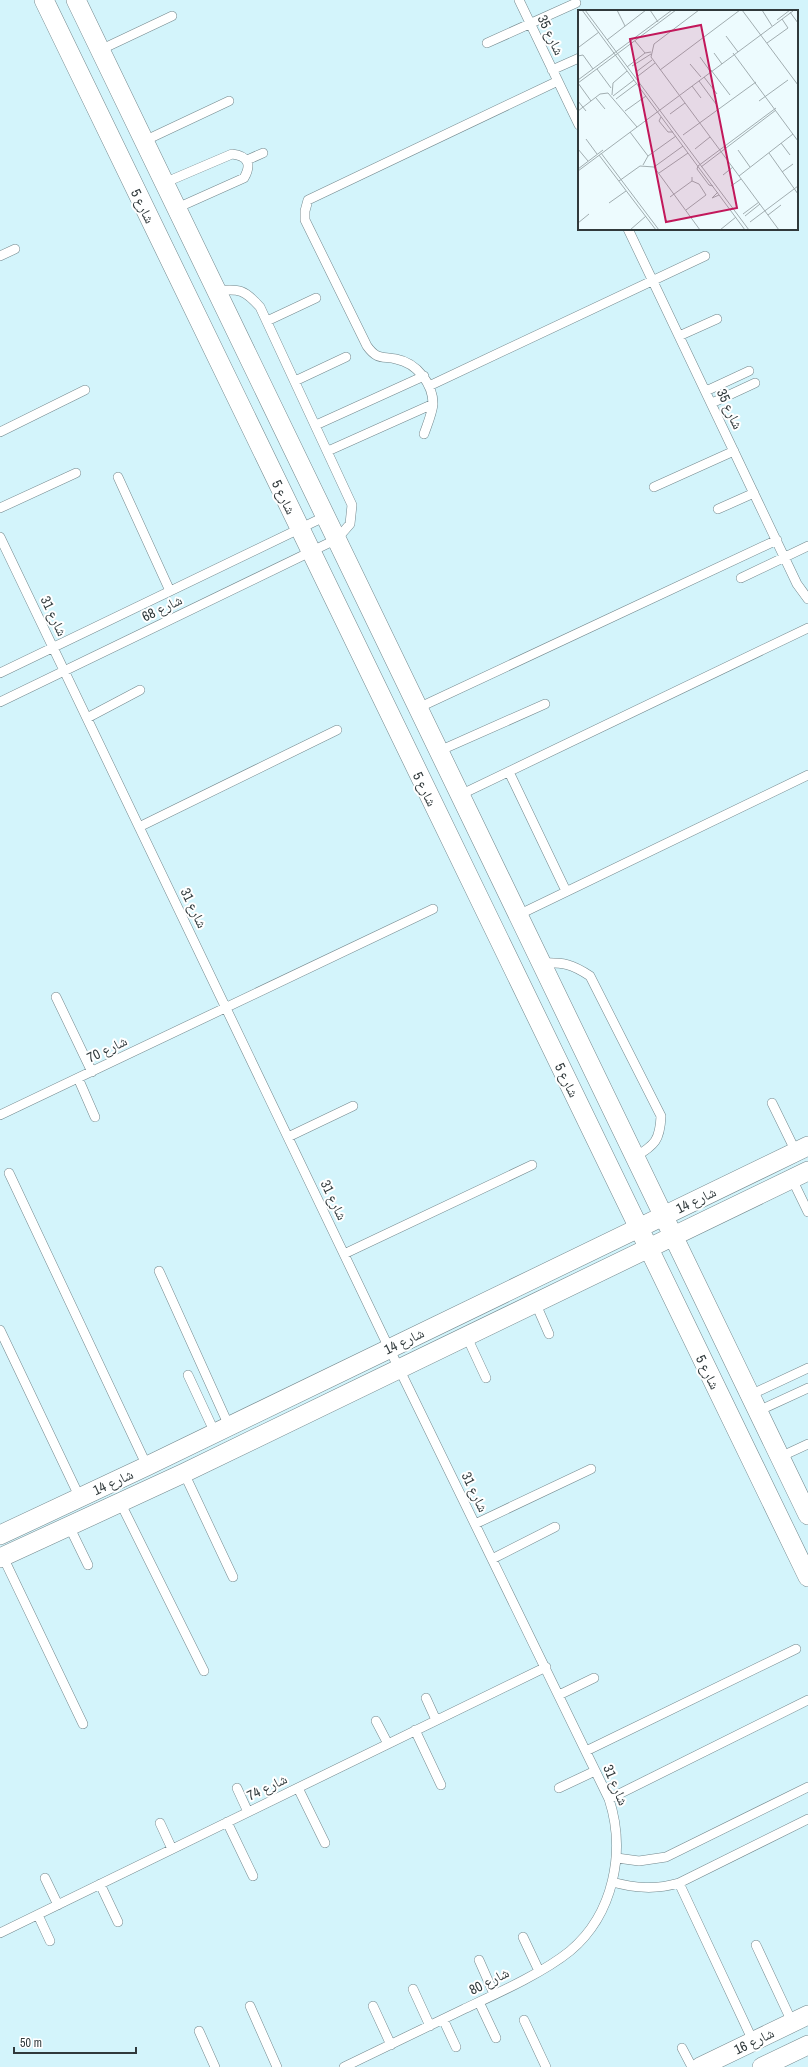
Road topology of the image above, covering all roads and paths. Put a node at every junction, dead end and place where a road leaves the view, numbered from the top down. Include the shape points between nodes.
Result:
1 (44, 0) edge
2 (76, 0) edge
3 (519, 0) edge
4 (576, 3) dead end
5 (172, 16) dead end
6 (531, 24) junction
7 (488, 43) dead end
8 (100, 50) junction
9 (578, 58) edge
10 (552, 70) junction
11 (558, 81) junction
12 (228, 101) dead end
13 (578, 124) edge
14 (144, 141) junction
15 (263, 153) dead end
16 (247, 160) junction
17 (164, 183) junction
18 (176, 208) junction
19 (628, 230) edge
20 (15, 249) dead end
21 (0, 256) edge
22 (704, 256) dead end
23 (653, 280) junction
24 (216, 291) junction
25 (316, 298) dead end
26 (717, 319) dead end
27 (267, 321) junction
28 (679, 336) junction
29 (346, 357) dead end
30 (749, 372) dead end
31 (424, 376) junction
32 (295, 381) junction
33 (755, 383) dead end
34 (429, 386) junction
35 (85, 390) dead end
36 (706, 391) junction
37 (712, 403) junction
38 (433, 404) junction
39 (316, 425) junction
40 (0, 432) edge
41 (424, 434) dead end
42 (328, 451) junction
43 (734, 451) junction
44 (76, 474) dead end
45 (118, 477) dead end
46 (654, 487) dead end
47 (754, 493) junction
48 (0, 508) edge
49 (718, 509) dead end
50 (326, 516) junction
51 (300, 529) junction
52 (0, 537) edge
53 (337, 540) junction
54 (777, 540) junction
55 (808, 546) edge
56 (312, 552) junction
57 (784, 556) junction
58 (741, 578) dead end
59 (170, 591) junction
60 (808, 598) edge
61 (808, 628) edge
62 (53, 647) junction
63 (64, 670) junction
64 (0, 673) edge
65 (140, 690) dead end
66 (0, 702) edge
67 (545, 704) dead end
68 (418, 708) junction
69 (87, 718) junction
70 (337, 730) dead end
71 (439, 751) junction
72 (509, 772) junction
73 (808, 775) edge
74 (460, 795) junction
75 (139, 827) junction
76 (566, 891) junction
77 (433, 909) dead end
78 (518, 915) junction
79 (541, 963) junction
80 (56, 997) dead end
81 (226, 1007) junction
82 (92, 1072) junction
83 (78, 1078) junction
84 (772, 1103) dead end
85 (354, 1106) dead end
86 (0, 1115) edge
87 (95, 1117) dead end
88 (288, 1137) junction
89 (802, 1149) edge
90 (635, 1157) junction
91 (532, 1164) dead end
92 (9, 1173) dead end
93 (800, 1175) edge
94 (808, 1212) edge
95 (663, 1216) junction
96 (638, 1228) junction
97 (673, 1236) junction
98 (648, 1248) junction
99 (344, 1254) junction
100 (159, 1271) dead end
101 (536, 1302) junction
102 (0, 1330) edge
103 (549, 1334) dead end
104 (466, 1335) junction
105 (389, 1348) junction
106 (399, 1368) junction
107 (808, 1368) edge
108 (188, 1375) dead end
109 (486, 1378) dead end
110 (808, 1388) edge
111 (754, 1403) junction
112 (222, 1430) junction
113 (808, 1444) edge
114 (780, 1457) junction
115 (147, 1466) junction
116 (592, 1468) dead end
117 (184, 1473) junction
118 (80, 1498) junction
119 (120, 1502) junction
120 (808, 1515) edge
121 (475, 1524) junction
122 (69, 1526) junction
123 (555, 1527) dead end
124 (0, 1535) edge
125 (2, 1557) edge
126 (492, 1559) junction
127 (88, 1565) dead end
128 (233, 1577) dead end
129 (808, 1577) edge
130 (796, 1649) dead end
131 (546, 1667) junction
132 (204, 1671) dead end
133 (594, 1678) dead end
134 (559, 1695) junction
135 (426, 1698) dead end
136 (808, 1700) edge
137 (436, 1720) junction
138 (376, 1721) dead end
139 (83, 1724) dead end
140 (415, 1730) junction
141 (388, 1744) junction
142 (586, 1751) junction
143 (595, 1771) junction
144 (441, 1785) dead end
145 (808, 1787) edge
146 (237, 1788) dead end
147 (298, 1788) junction
148 (559, 1788) dead end
149 (609, 1798) junction
150 (248, 1812) junction
151 (808, 1819) edge
152 (227, 1822) junction
153 (160, 1823) dead end
154 (325, 1843) dead end
155 (172, 1849) junction
156 (617, 1858) junction
157 (253, 1876) dead end
158 (45, 1878) dead end
159 (612, 1882) junction
160 (679, 1883) junction
161 (100, 1884) junction
162 (58, 1905) junction
163 (38, 1915) junction
164 (118, 1922) dead end
165 (0, 1933) edge
166 (523, 1938) dead end
167 (50, 1941) dead end
168 (756, 1945) dead end
169 (479, 1960) dead end
170 (539, 1971) junction
171 (413, 1989) dead end
172 (494, 1994) junction
173 (479, 2002) junction
174 (250, 2006) dead end
175 (373, 2006) dead end
176 (800, 2018) edge
177 (443, 2019) junction
178 (524, 2020) dead end
179 (430, 2026) junction
180 (199, 2031) dead end
181 (496, 2038) dead end
182 (753, 2041) junction
183 (391, 2045) junction
184 (808, 2045) edge
185 (456, 2047) dead end
186 (682, 2048) dead end
187 (215, 2067) edge
188 (278, 2067) edge
189 (344, 2067) edge
190 (546, 2067) edge
191 (692, 2067) edge
192 (700, 2067) edge
193 (762, 2067) edge

1 - 51 street, شارع 5
2 - 8 street, شارع 5
3 - 6 lane, شارع 35
4 - 6 lane
5 - 8 lane
6 - 7 lane
6 - 10 lane, شارع 35
8 - 14 street, شارع 5
9 - 10 lane
10 - 11 lane, شارع 35
11 - 13 lane, شارع 35
11 - 31 lane via 308,200 305,220 367,346 373,354 381,358 398,359
12 - 14 lane
14 - 17 street, شارع 5
15 - 16 lane
16 - 17 lane via 240,155 232,154
16 - 18 lane via 249,170 244,178
17 - 18 street, شارع 5
18 - 24 street, شارع 5
19 - 23 lane, شارع 35
20 - 21 lane
22 - 23 lane
23 - 28 lane, شارع 35
23 - 34 lane
24 - 27 lane via 234,288 249,295 260,307
24 - 50 street, شارع 5
25 - 27 lane
26 - 28 lane
27 - 32 lane
28 - 36 lane, شارع 35
29 - 32 lane
30 - 36 lane
31 - 34 lane
31 - 39 lane
32 - 39 lane
33 - 37 lane
34 - 38 lane
35 - 40 lane
36 - 37 lane, شارع 35
37 - 43 lane, شارع 35
38 - 41 lane
38 - 42 lane
39 - 42 lane
42 - 53 lane via 352,505 350,524
43 - 46 lane
43 - 47 lane, شارع 35
44 - 48 lane
45 - 59 lane
47 - 49 lane
47 - 54 lane, شارع 35
50 - 51 lane, شارع 68
50 - 53 street, شارع 5
51 - 56 street, شارع 5
51 - 59 lane, شارع 68
52 - 62 lane, شارع 31
53 - 56 lane, شارع 68
53 - 68 street, شارع 5
54 - 57 lane, شارع 35
54 - 68 lane
55 - 57 lane
56 - 63 lane, شارع 68
56 - 96 street, شارع 5
57 - 58 lane
57 - 60 lane, شارع 35 via 797,584
59 - 62 lane, شارع 68
61 - 72 lane
62 - 63 lane, شارع 31
62 - 64 lane, شارع 68
63 - 66 lane, شارع 68
63 - 69 lane, شارع 31
65 - 69 lane
67 - 71 lane
68 - 71 street, شارع 5
69 - 75 lane, شارع 31
70 - 75 lane
71 - 74 street, شارع 5
72 - 74 lane
72 - 76 lane
73 - 76 lane
74 - 78 street, شارع 5
75 - 81 lane, شارع 31
76 - 78 lane
77 - 81 lane, شارع 70
78 - 79 street, شارع 5
79 - 90 street, شارع 5
79 - 90 lane via 560,962 576,967 590,976 661,1116 660,1133 652,1147
80 - 82 lane
81 - 82 lane, شارع 70
81 - 88 lane, شارع 31
82 - 83 lane, شارع 70
83 - 86 lane, شارع 70
83 - 87 lane
84 - 89 lane
85 - 88 lane
88 - 99 lane, شارع 31
89 - 95 street, شارع 14
90 - 95 street, شارع 5
91 - 99 lane
92 - 115 lane
93 - 94 lane
93 - 97 street, شارع 14
95 - 96 street, شارع 14
95 - 97 street, شارع 5
96 - 98 street, شارع 5
96 - 105 street, شارع 14
97 - 98 street, شارع 14
97 - 111 street, شارع 5
98 - 101 street, شارع 14
98 - 129 street, شارع 5
99 - 105 lane, شارع 31
100 - 112 lane
101 - 103 lane
101 - 104 street, شارع 14
102 - 118 lane
104 - 106 street, شارع 14
104 - 109 lane
105 - 106 lane, شارع 31
105 - 112 street, شارع 14
106 - 117 street, شارع 14
106 - 121 lane, شارع 31
107 - 111 lane
108 - 112 lane
110 - 111 lane
111 - 114 street, شارع 5
112 - 115 street, شارع 14
113 - 114 lane
114 - 120 street, شارع 5
115 - 118 street, شارع 14
116 - 121 lane
117 - 119 street, شارع 14
117 - 128 lane
118 - 124 street, شارع 14
119 - 122 street, شارع 14
119 - 132 lane
121 - 126 lane, شارع 31
122 - 125 street, شارع 14
122 - 127 lane
123 - 126 lane
125 - 139 lane
126 - 131 lane, شارع 31
130 - 142 lane
131 - 134 lane, شارع 31
131 - 137 lane, شارع 74
133 - 134 lane
134 - 142 lane, شارع 31
135 - 137 lane
136 - 149 lane
137 - 140 lane, شارع 74
138 - 141 lane
140 - 141 lane, شارع 74
140 - 144 lane
141 - 147 lane, شارع 74
142 - 143 lane, شارع 31
143 - 148 lane
143 - 149 lane, شارع 31
145 - 156 lane via 666,1857 639,1861
146 - 150 lane
147 - 150 lane, شارع 74
147 - 154 lane
149 - 156 lane, شارع 31 via 616,1828
150 - 152 lane, شارع 74
151 - 160 lane
152 - 155 lane, شارع 74
152 - 157 lane
153 - 155 lane
155 - 161 lane, شارع 74
156 - 159 lane, شارع 31
158 - 162 lane
159 - 160 lane via 645,1889
159 - 170 lane, شارع 80 via 606,1901 585,1935 571,1950
160 - 182 lane
161 - 162 lane, شارع 74
161 - 164 lane
162 - 163 lane, شارع 74
163 - 165 lane, شارع 74
163 - 167 lane
166 - 170 lane
168 - 176 lane
169 - 172 lane
170 - 172 lane, شارع 80
171 - 179 lane
172 - 173 lane, شارع 80
173 - 177 lane, شارع 80
173 - 181 lane
174 - 188 lane
175 - 183 lane
176 - 182 street, شارع 16
177 - 179 lane, شارع 80
177 - 185 lane
178 - 190 lane
179 - 183 lane, شارع 80
180 - 187 lane
182 - 192 street, شارع 16
183 - 189 lane, شارع 80
184 - 193 street, شارع 16
186 - 191 lane

